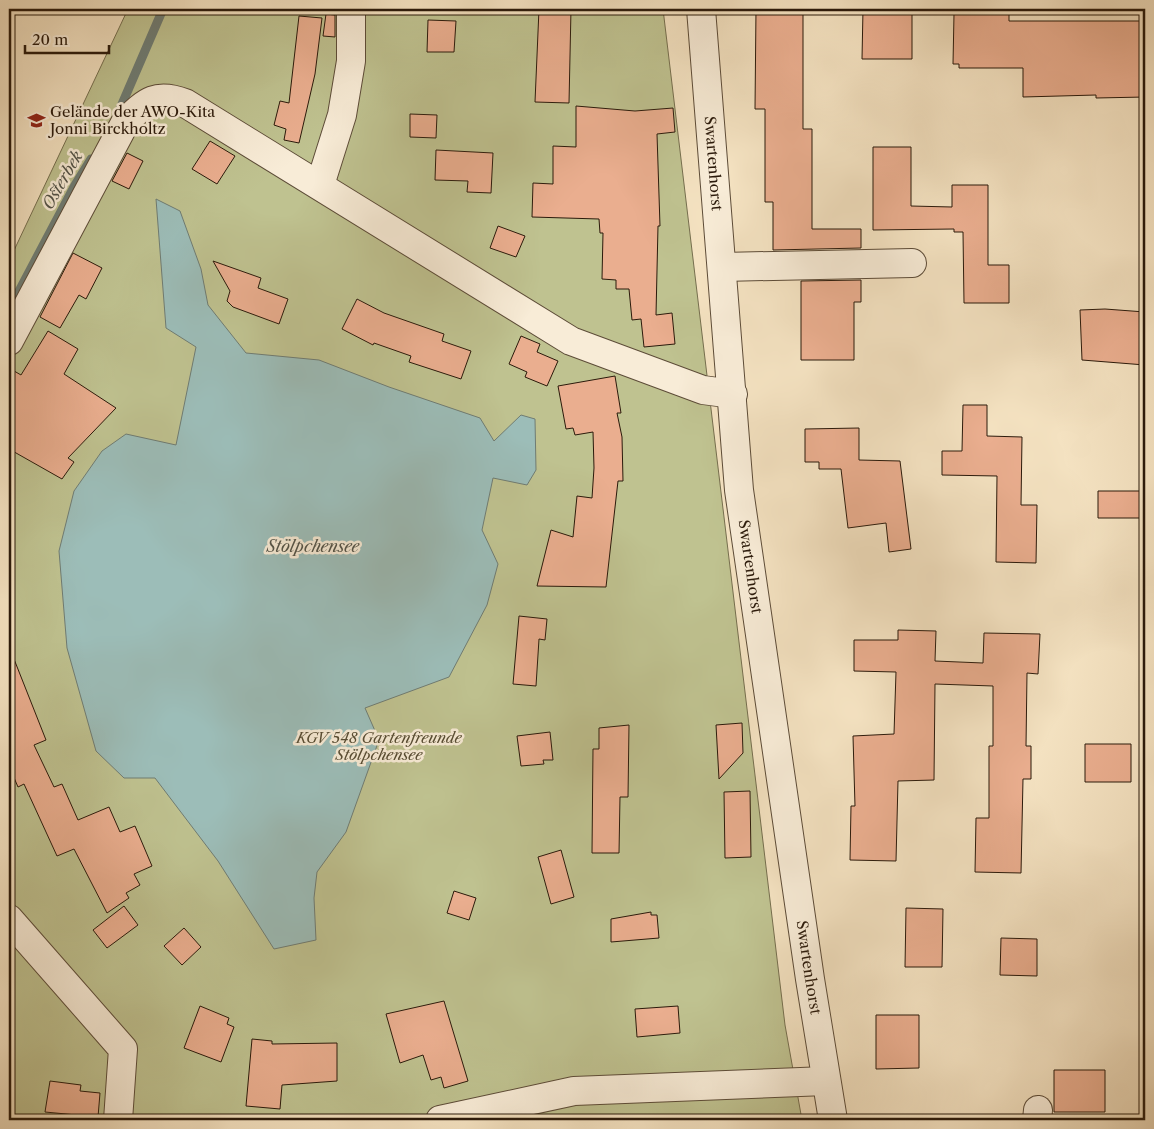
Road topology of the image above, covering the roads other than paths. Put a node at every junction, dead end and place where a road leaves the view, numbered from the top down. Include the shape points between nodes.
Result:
1 (351, 9) edge
2 (701, 9) edge
3 (320, 185) junction
4 (912, 263) dead end
5 (722, 267) junction
6 (9, 341) edge
7 (733, 394) junction
8 (9, 919) edge
9 (826, 1081) junction
10 (118, 1120) edge
11 (440, 1120) edge
12 (834, 1120) edge

1 - 3 street via 351,61 342,115
2 - 5 street, Swartenhorst
3 - 6 street via 185,103 168,96 146,102 126,121
3 - 7 street via 571,341 703,390
4 - 5 street
5 - 7 street, Swartenhorst
7 - 9 street, Swartenhorst via 739,490
8 - 10 street via 123,1049
9 - 11 street via 574,1091
9 - 12 street, Swartenhorst

